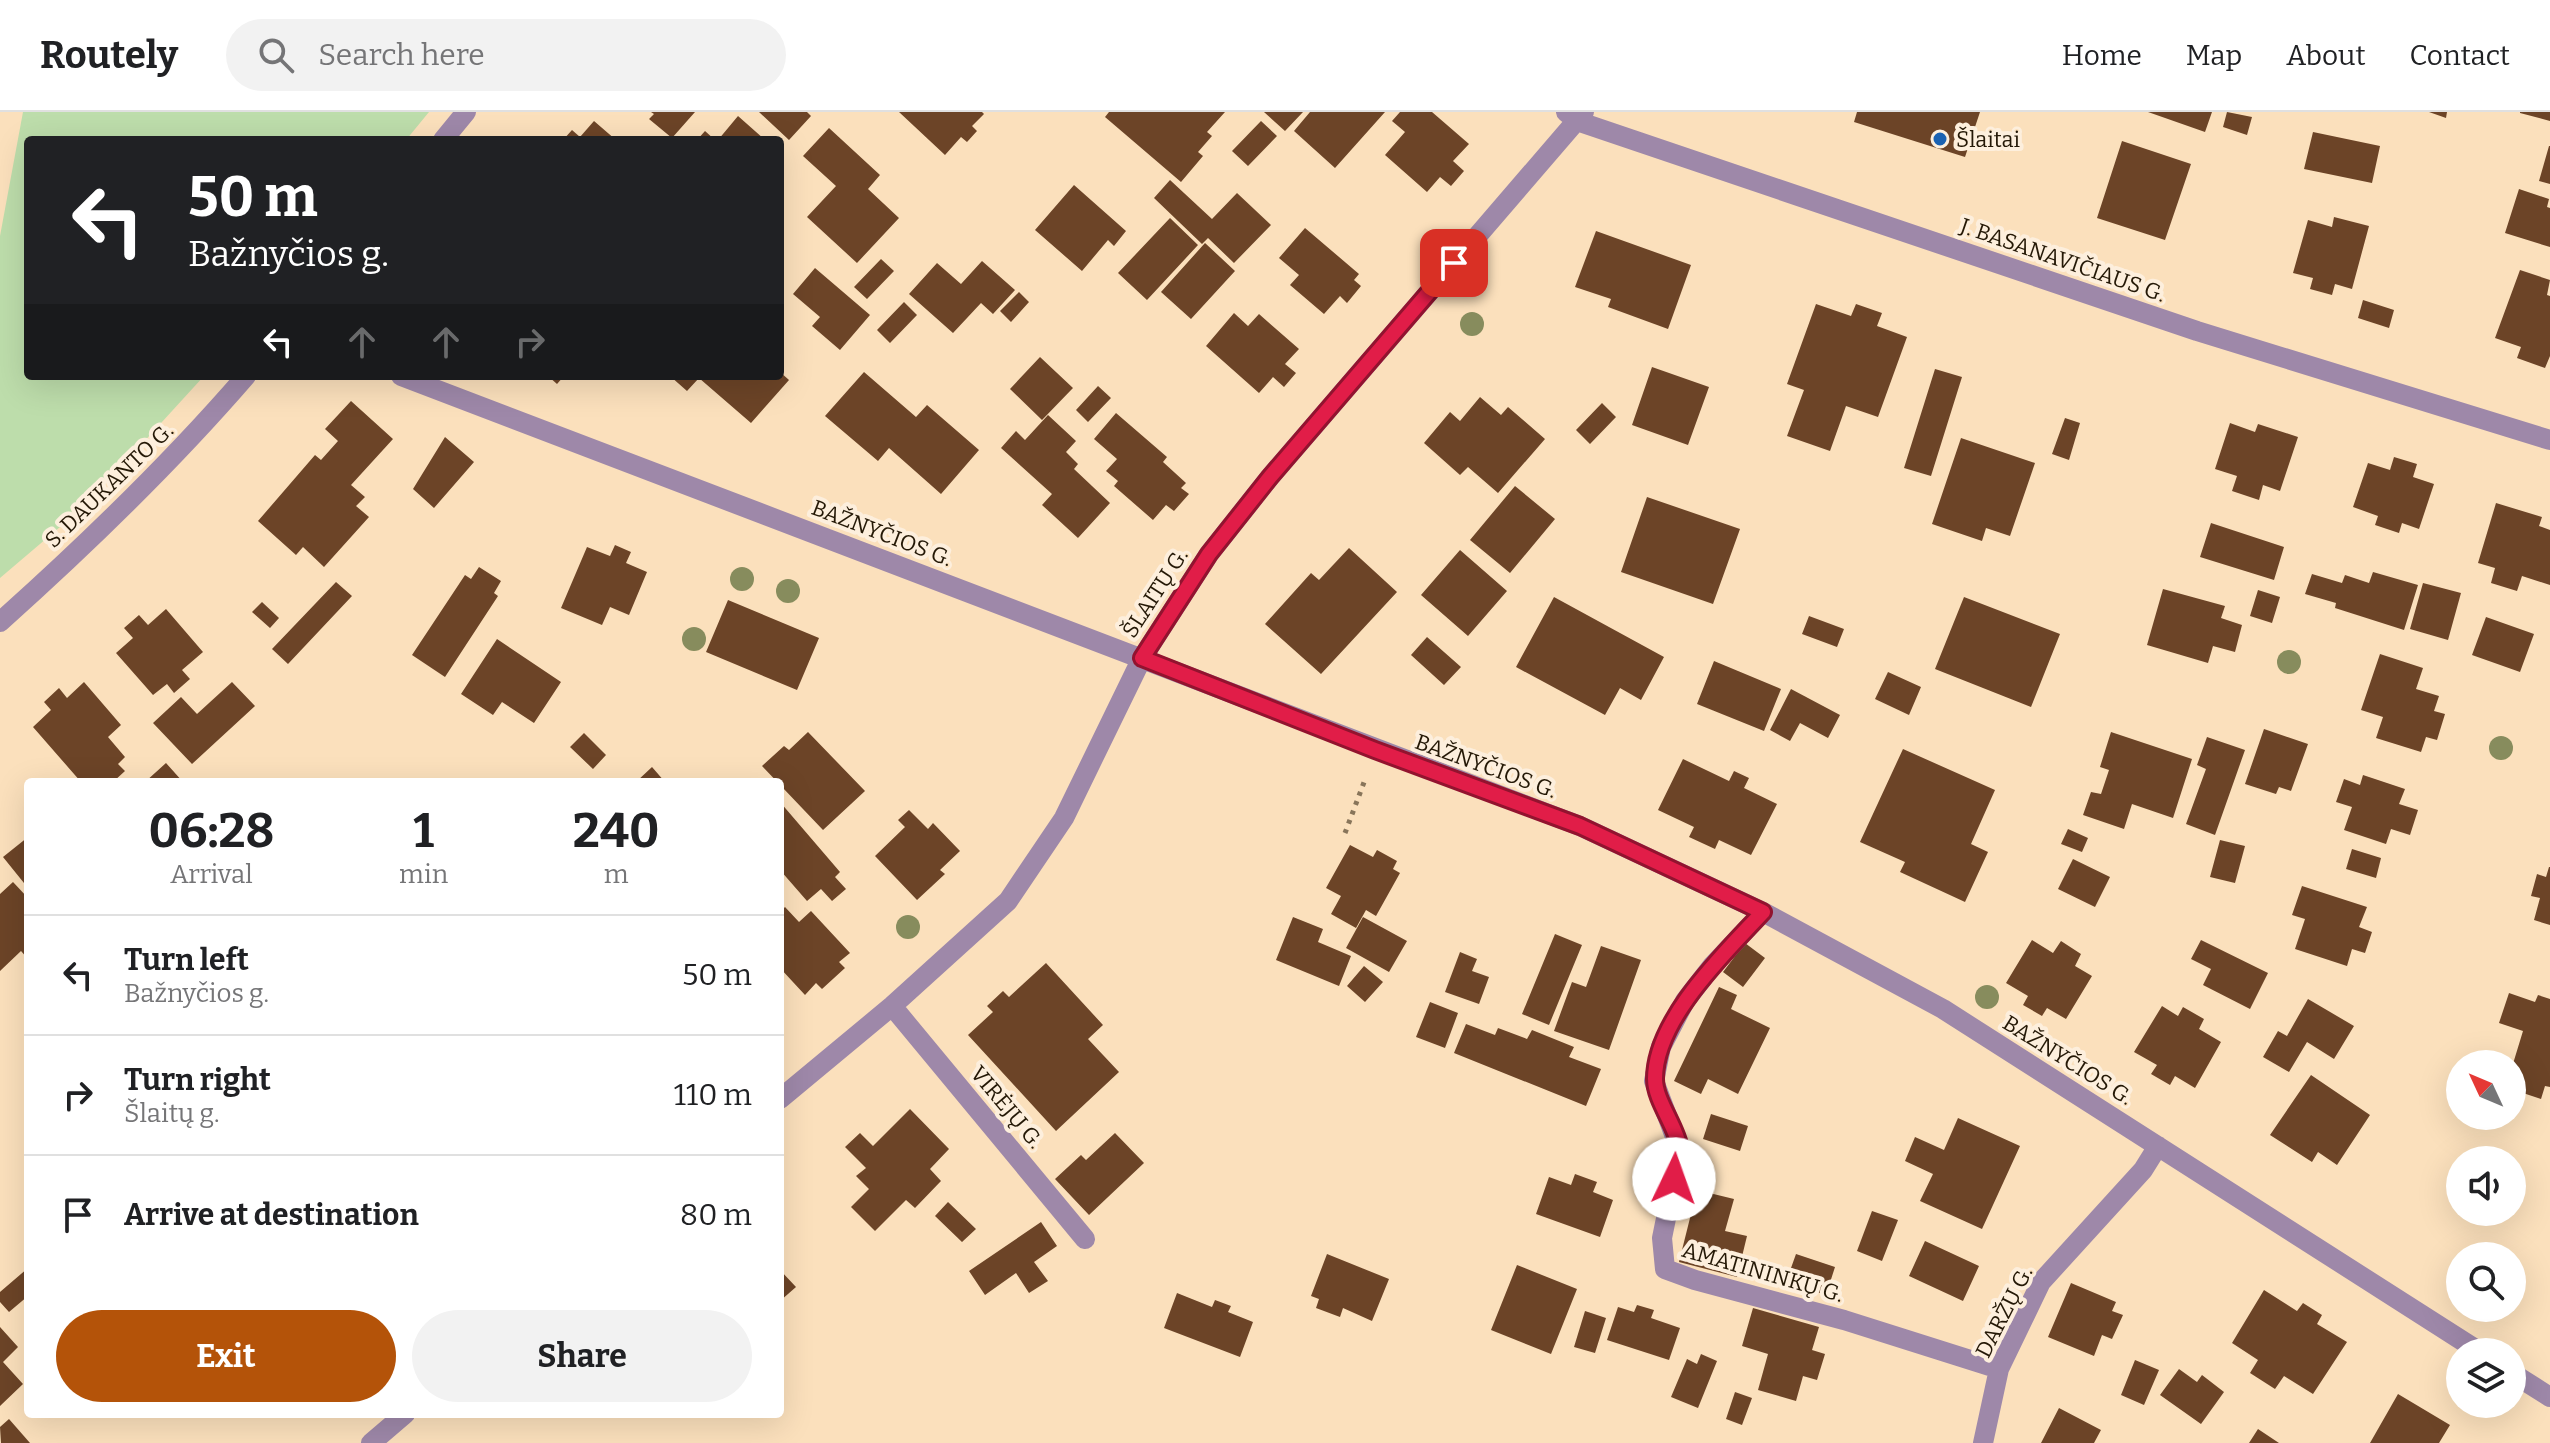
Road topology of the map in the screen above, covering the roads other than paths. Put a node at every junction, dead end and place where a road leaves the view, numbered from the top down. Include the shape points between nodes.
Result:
1 (466, 112) edge
2 (1576, 115) edge
3 (446, 136) edge
4 (242, 380) edge
5 (412, 380) edge
6 (2550, 440) edge
7 (0, 622) edge
8 (1142, 658) junction
9 (1763, 912) junction
10 (892, 1006) junction
11 (784, 1096) edge
12 (2158, 1146) junction
13 (1085, 1239) dead end
14 (2458, 1338) edge
15 (1999, 1369) junction
16 (2526, 1382) edge
17 (2550, 1397) edge
18 (400, 1418) edge
19 (371, 1443) edge
20 (1983, 1443) edge

1 - 3 street
2 - 6 street, J. BASANAVIČIAUS G. via 2197,331
2 - 8 street, ŠLAITŲ G. via 1270,477 1209,554
4 - 7 street, S. DAUKANTO G. via 113,517
5 - 8 street, BAŽNYČIOS G.
8 - 9 street, BAŽNYČIOS G. via 1580,826
8 - 10 street, ŠLAITŲ G. via 1064,818 1008,901
9 - 12 street, BAŽNYČIOS G. via 1943,1009
9 - 15 street, AMATININKŲ G. via 1685,1001 1661,1047 1654,1081 1680,1150 1662,1238 1665,1269
10 - 11 street, ŠLAITŲ G.
10 - 13 street, VIRĖJŲ G.
12 - 14 street, BAŽNYČIOS G.
12 - 15 street, DARŽŲ G. via 2143,1170 2041,1282
15 - 20 street, DARŽŲ G.
16 - 17 street
18 - 19 street

